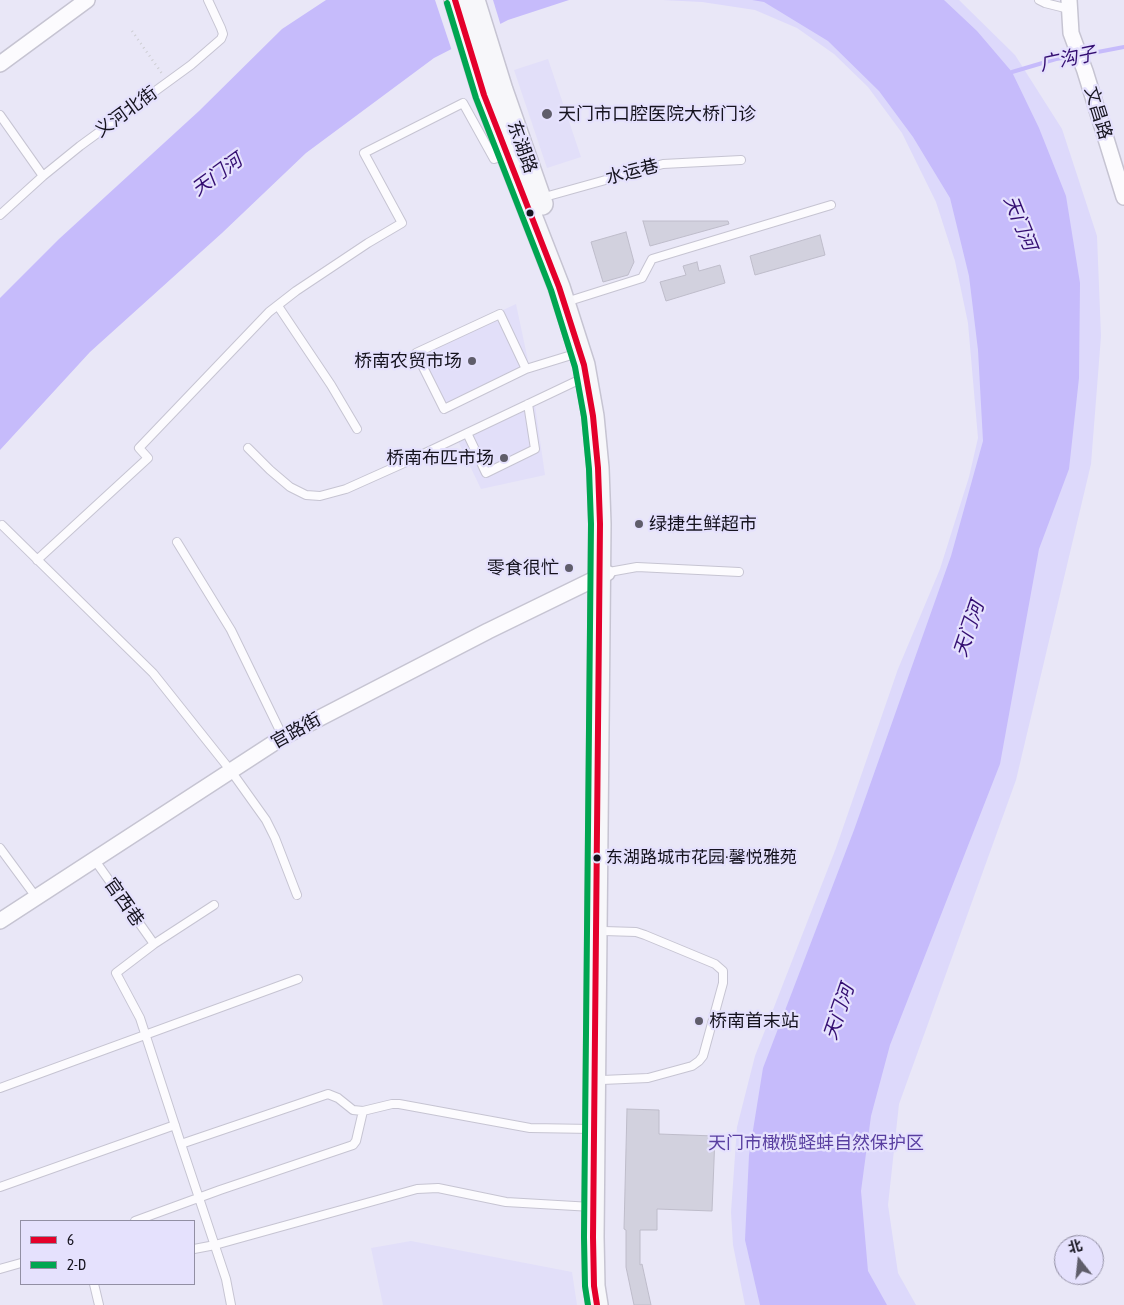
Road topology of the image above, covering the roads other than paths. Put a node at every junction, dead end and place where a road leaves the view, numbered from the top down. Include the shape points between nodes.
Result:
1 (87, 0) edge
2 (208, 0) edge
3 (455, 0) edge
4 (474, 0) edge
5 (1039, 0) edge
6 (1069, 4) edge
7 (0, 64) edge
8 (493, 92) junction
9 (0, 115) edge
10 (507, 154) junction
11 (740, 160) dead end
12 (43, 176) junction
13 (1124, 197) edge
14 (534, 200) junction
15 (831, 205) dead end
16 (0, 215) edge
17 (570, 301) junction
18 (278, 306) junction
19 (580, 353) junction
20 (526, 369) junction
21 (591, 374) junction
22 (528, 404) junction
23 (357, 429) dead end
24 (467, 433) junction
25 (248, 448) dead end
26 (2, 525) dead end
27 (177, 542) dead end
28 (36, 560) junction
29 (739, 572) dead end
30 (604, 574) junction
31 (283, 737) junction
32 (231, 771) junction
33 (0, 848) edge
34 (94, 860) junction
35 (297, 895) dead end
36 (36, 898) junction
37 (214, 905) dead end
38 (0, 921) edge
39 (604, 931) junction
40 (154, 944) junction
41 (298, 979) dead end
42 (146, 1035) junction
43 (602, 1080) junction
44 (0, 1088) edge
45 (363, 1111) junction
46 (175, 1125) junction
47 (594, 1129) junction
48 (181, 1144) junction
49 (0, 1187) edge
50 (200, 1198) junction
51 (593, 1207) junction
52 (139, 1220) edge
53 (215, 1245) junction
54 (195, 1249) edge
55 (20, 1263) edge
56 (0, 1269) edge
57 (94, 1285) edge
58 (99, 1305) edge
59 (231, 1305) edge
60 (597, 1305) edge
61 (604, 1305) edge

1 - 7 street
2 - 12 lane, 义河北街 via 221,28 221,39
3 - 8 main road
4 - 8 main road
5 - 6 lane
6 - 13 street, 文昌路 via 1071,33
8 - 10 main road, 东湖路
8 - 14 main road, 东湖路
9 - 12 lane
10 - 14 main road, 东湖路
10 - 18 lane via 494,160 463,103 364,153 402,223
11 - 14 lane, 水运巷 via 662,164
12 - 16 lane, 义河北街
14 - 17 main road, 东湖路
15 - 17 lane via 652,259 642,278
17 - 19 main road, 东湖路
17 - 21 main road, 东湖路
18 - 23 lane
18 - 28 lane via 251,330 139,448 148,458
19 - 20 lane
19 - 21 main road, 东湖路
20 - 20 lane via 444,409 416,353 500,314
21 - 22 lane
21 - 30 main road, 东湖路 via 604,415 608,467
22 - 24 lane
22 - 24 lane via 535,449 494,469 486,472
24 - 25 lane via 346,490 320,496 306,495 290,487
26 - 28 lane
27 - 31 lane via 231,630
28 - 32 lane via 153,673
29 - 30 lane via 637,567
30 - 31 street, 官路街
30 - 39 main road, 东湖路
30 - 47 main road, 东湖路
31 - 32 street, 官路街
32 - 34 street, 官路街
32 - 35 lane via 266,820
33 - 36 lane
34 - 36 street, 官路街
34 - 40 lane, 官西巷
36 - 38 street, 官路街
37 - 40 lane
39 - 43 main road, 东湖路
39 - 43 lane via 636,932 715,964 723,971 723,983 699,1062 648,1078
40 - 42 lane via 116,973
41 - 42 lane
42 - 44 lane
42 - 46 lane
43 - 61 main road, 东湖路 via 599,1263
45 - 47 lane via 399,1104 530,1128
45 - 48 lane via 353,1110 328,1094
45 - 50 lane via 353,1145
46 - 48 lane
46 - 49 lane
47 - 51 main road, 东湖路
48 - 50 lane
50 - 52 lane
50 - 53 lane
51 - 53 lane via 506,1202 438,1188 417,1189
51 - 60 main road, 东湖路
53 - 54 lane
53 - 59 lane
55 - 56 lane
57 - 58 lane

